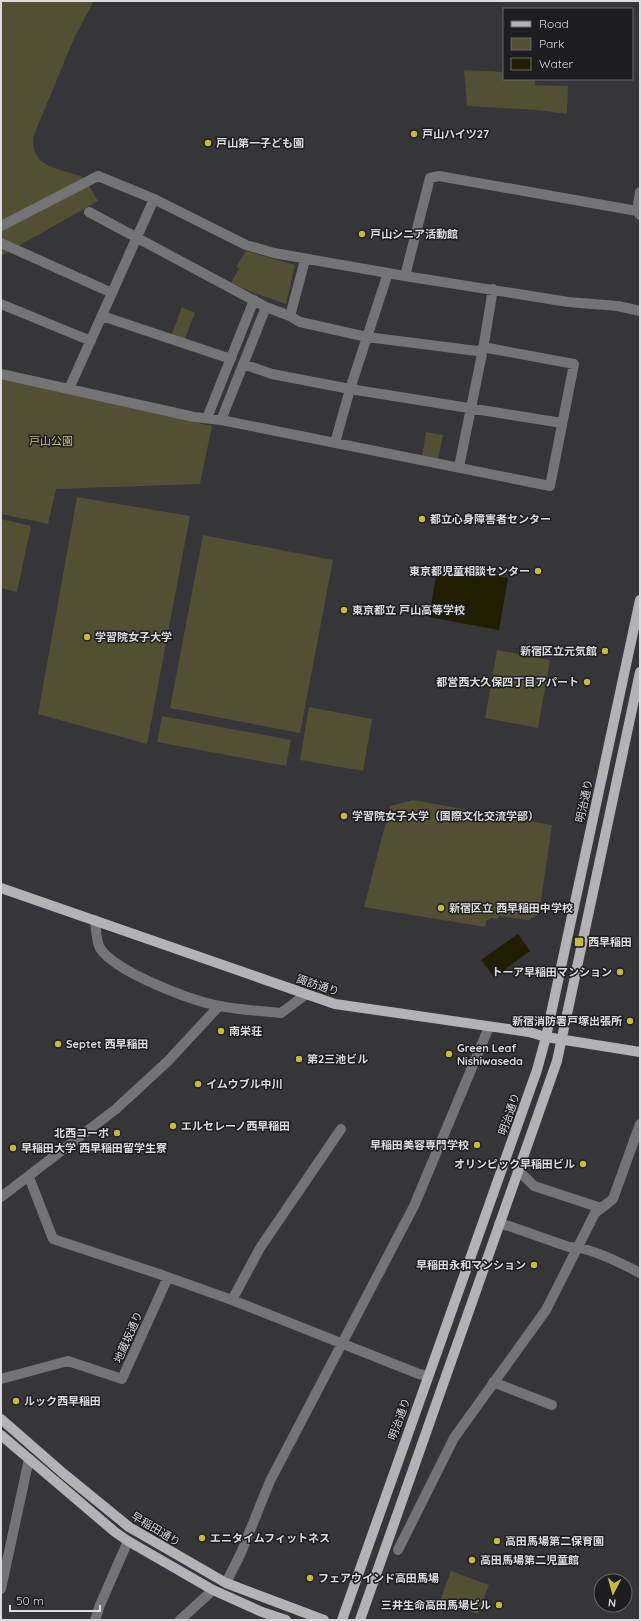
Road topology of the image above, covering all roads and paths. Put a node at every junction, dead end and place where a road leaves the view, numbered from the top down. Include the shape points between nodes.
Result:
1 (640, 192) edge
2 (154, 199) junction
3 (89, 212) dead end
4 (638, 213) edge
5 (1, 226) edge
6 (136, 237) junction
7 (1, 243) edge
8 (305, 260) junction
9 (388, 273) junction
10 (405, 276) junction
11 (493, 289) junction
12 (112, 293) junction
13 (254, 300) junction
14 (1, 304) edge
15 (266, 307) junction
16 (640, 311) edge
17 (102, 316) junction
18 (290, 316) junction
19 (367, 336) junction
20 (91, 341) junction
21 (483, 349) junction
22 (231, 359) junction
23 (243, 364) junction
24 (1, 374) edge
25 (69, 389) junction
26 (350, 389) junction
27 (471, 408) junction
28 (207, 418) junction
29 (222, 420) junction
30 (562, 423) junction
31 (335, 443) junction
32 (459, 468) junction
33 (640, 600) edge
34 (640, 672) edge
35 (1, 888) edge
36 (95, 920) junction
37 (305, 995) junction
38 (219, 1006) junction
39 (489, 1027) junction
40 (546, 1037) junction
41 (562, 1040) junction
42 (640, 1052) edge
43 (640, 1124) edge
44 (340, 1129) dead end
45 (519, 1171) junction
46 (29, 1177) junction
47 (1, 1197) edge
48 (601, 1208) junction
49 (499, 1224) junction
50 (578, 1246) junction
51 (640, 1273) edge
52 (168, 1277) junction
53 (232, 1300) junction
54 (341, 1344) junction
55 (428, 1376) junction
56 (1, 1379) edge
57 (493, 1382) junction
58 (552, 1405) dead end
59 (1, 1418) edge
60 (1, 1435) edge
61 (30, 1459) junction
62 (128, 1541) junction
63 (398, 1550) dead end
64 (226, 1583) junction
65 (1, 1589) edge
66 (213, 1590) junction
67 (95, 1620) edge
68 (180, 1620) edge
69 (286, 1620) edge
70 (324, 1620) edge
71 (342, 1620) edge
72 (360, 1620) edge

1 - 4 street
2 - 5 street via 98,176
2 - 6 street
2 - 8 street via 246,245
3 - 6 street
4 - 10 street via 439,176 430,178
6 - 12 street
6 - 13 street
7 - 12 street
8 - 9 street
8 - 18 street
9 - 10 street
9 - 19 street
10 - 11 street
11 - 16 street
11 - 21 street
12 - 17 street
13 - 15 street
13 - 22 street
14 - 20 street
15 - 18 street
15 - 23 street
17 - 20 street
17 - 22 street
18 - 19 street via 300,322
19 - 21 street via 477,351
19 - 26 street
20 - 25 street
21 - 27 street
21 - 30 street via 574,364
22 - 28 street
23 - 26 street via 272,374
23 - 29 street
24 - 25 street
25 - 28 street
26 - 27 street
26 - 31 street
27 - 30 street
27 - 32 street
28 - 29 street
29 - 31 street
30 - 32 street via 550,486
31 - 32 street
33 - 40 main road, 明治通り
34 - 41 main road
35 - 36 main road, 諏訪通り
36 - 37 main road, 諏訪通り
36 - 38 street via 100,947 114,962 159,987
37 - 38 street via 281,1013
37 - 39 main road, 諏訪通り via 353,1008
38 - 46 street via 168,1061 116,1109
39 - 40 main road, 諏訪通り
39 - 54 street via 414,1206
40 - 41 main road, 諏訪通り
40 - 55 main road, 明治通り via 537,1070
41 - 42 main road, 諏訪通り
41 - 45 main road via 553,1074
43 - 48 street via 613,1199
44 - 53 street via 260,1248
45 - 48 street via 534,1186
45 - 49 main road
46 - 47 street
46 - 52 street via 53,1239
48 - 50 street via 595,1212
49 - 50 street via 569,1247
49 - 72 main road
50 - 51 street
50 - 57 street via 546,1310
52 - 53 street
52 - 56 street, 地蔵坂通り via 122,1379 68,1361
53 - 54 street
54 - 55 street
54 - 64 street via 270,1481
55 - 71 main road, 明治通り
57 - 58 street
57 - 63 street via 454,1438
59 - 64 main road, 早稲田通り via 118,1519
60 - 61 main road
61 - 62 main road
61 - 65 street
62 - 66 main road
62 - 67 street
64 - 70 main road, 早稲田通り
66 - 68 street
66 - 69 main road

